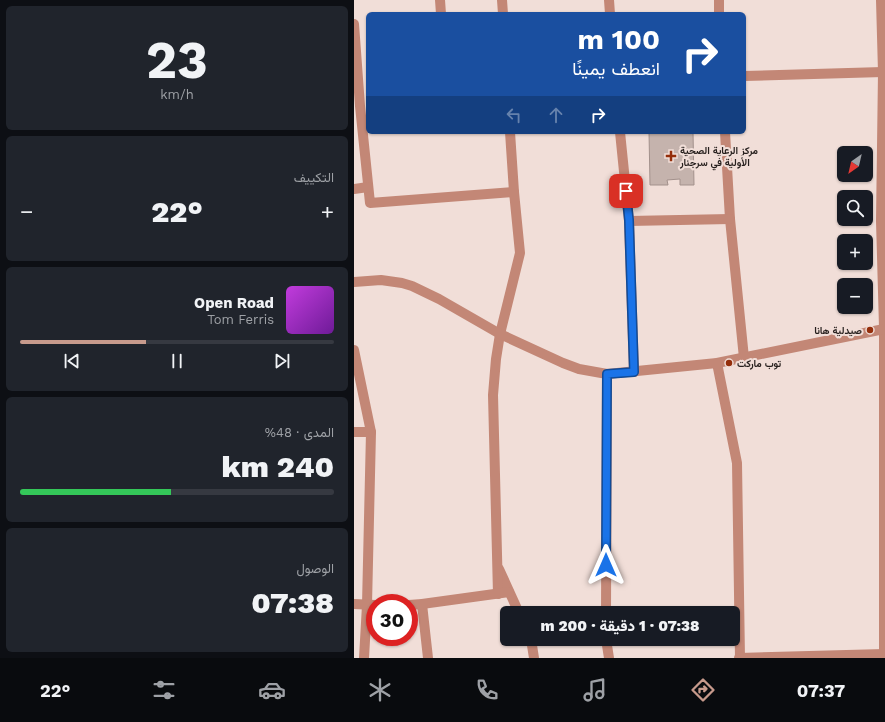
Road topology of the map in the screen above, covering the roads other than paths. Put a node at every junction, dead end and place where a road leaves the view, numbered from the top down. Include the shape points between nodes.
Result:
1 (440, 0) edge
2 (502, 0) edge
3 (609, 0) edge
4 (719, 0) edge
5 (881, 0) edge
6 (441, 12) edge
7 (503, 12) edge
8 (610, 12) edge
9 (719, 12) edge
10 (354, 24) edge
11 (883, 72) junction
12 (746, 76) edge
13 (364, 106) edge
14 (510, 134) edge
15 (620, 134) edge
16 (725, 134) edge
17 (368, 187) junction
18 (354, 189) edge
19 (514, 192) junction
20 (730, 218) junction
21 (629, 220) junction
22 (354, 282) edge
23 (884, 329) junction
24 (500, 334) junction
25 (354, 350) edge
26 (744, 358) junction
27 (717, 363) junction
28 (634, 372) junction
29 (607, 374) junction
30 (354, 432) edge
31 (371, 432) junction
32 (884, 547) edge
33 (497, 566) junction
34 (509, 592) junction
35 (371, 594) edge
36 (498, 594) junction
37 (354, 604) edge
38 (418, 604) edge
39 (422, 604) junction
40 (366, 605) edge
41 (516, 606) edge
42 (606, 606) edge
43 (366, 643) edge
44 (531, 646) edge
45 (607, 646) edge
46 (884, 656) edge
47 (364, 658) edge
48 (428, 658) edge
49 (534, 658) edge
50 (609, 658) edge
51 (740, 658) edge

1 - 6 street
2 - 7 street
3 - 8 street
4 - 9 street
5 - 11 street
10 - 13 street
11 - 12 street
11 - 23 street via 881,221
13 - 17 street
14 - 19 street
15 - 21 street
16 - 20 street
17 - 18 street
17 - 19 street via 370,203
19 - 24 street via 520,253
20 - 21 street
20 - 26 street
21 - 28 street
22 - 24 street via 380,280 412,286 439,298
23 - 26 street
23 - 32 street
24 - 29 street via 579,369
24 - 33 street via 493,395
25 - 31 street
26 - 27 street
27 - 28 street
27 - 51 street via 737,463
28 - 29 street
29 - 42 street
30 - 31 street
31 - 35 street
32 - 46 street
33 - 34 street
33 - 36 street
34 - 36 street
34 - 41 street
36 - 39 street
37 - 40 street
38 - 39 street
39 - 48 street
43 - 47 street
44 - 49 street
45 - 50 street
46 - 51 street

